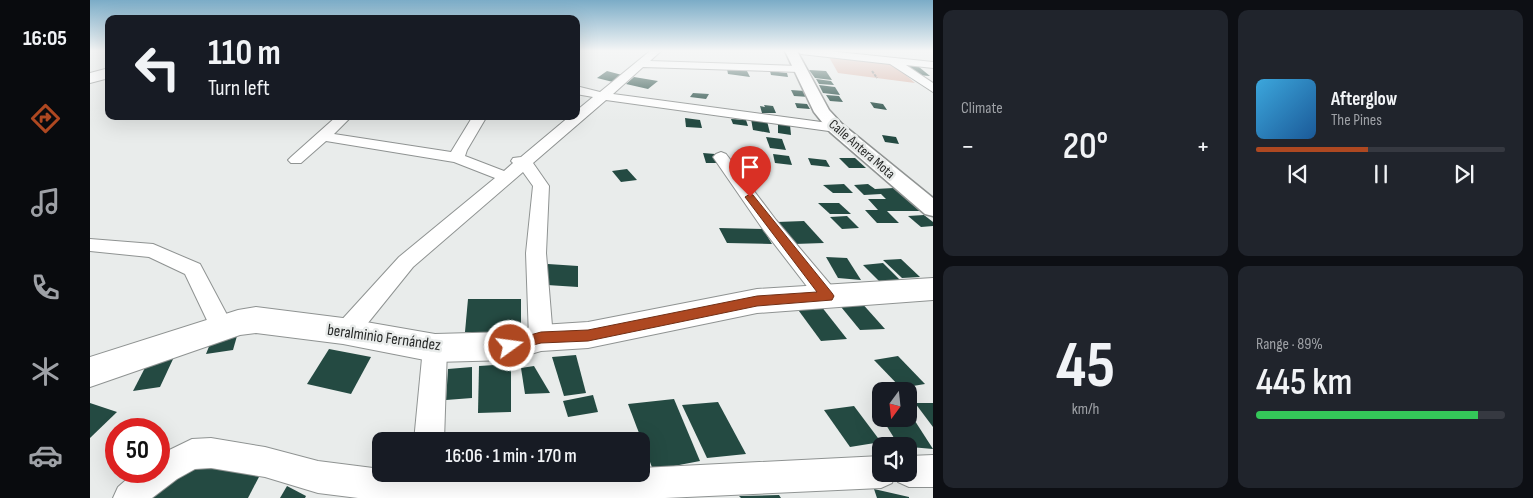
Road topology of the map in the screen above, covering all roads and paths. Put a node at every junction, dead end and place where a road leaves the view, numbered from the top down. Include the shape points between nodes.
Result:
1 (104, 74) edge
2 (628, 74) edge
3 (802, 74) edge
4 (875, 74) edge
5 (912, 74) edge
6 (90, 78) edge
7 (877, 78) dead end
8 (933, 88) edge
9 (580, 91) edge
10 (604, 96) junction
11 (580, 116) edge
12 (340, 120) edge
13 (478, 120) edge
14 (575, 120) edge
15 (836, 128) junction
16 (322, 136) junction
17 (720, 157) dead end
18 (457, 158) junction
19 (296, 160) dead end
20 (519, 161) dead end
21 (502, 175) dead end
22 (933, 209) edge
23 (90, 245) edge
24 (933, 289) edge
25 (827, 296) junction
26 (222, 328) junction
27 (346, 332) junction
28 (541, 338) junction
29 (435, 348) junction
30 (90, 372) edge
31 (430, 432) edge
32 (917, 471) edge
33 (933, 471) edge
34 (872, 472) edge
35 (426, 488) edge
36 (521, 495) edge
37 (128, 498) edge

1 - 6 main road
2 - 10 street
3 - 15 street, Calle Antera Mota via 822,112
4 - 7 path
5 - 8 street
9 - 10 street
10 - 11 street
10 - 15 street
12 - 16 street
13 - 18 street
14 - 27 street via 406,262
15 - 22 street, Calle Antera Mota
16 - 18 street
16 - 19 street
17 - 25 street
18 - 21 street
20 - 28 street via 528,166 541,186 536,253
23 - 26 street via 153,250 193,269
24 - 25 main road, beralminio Fernández
25 - 28 main road, beralminio Fernández via 757,301 588,336
26 - 27 main road, beralminio Fernández via 256,320
26 - 30 main road, beralminio Fernández
27 - 29 main road, beralminio Fernández
28 - 29 main road, beralminio Fernández via 510,346
29 - 31 street
32 - 33 street
34 - 36 street via 700,480
35 - 36 street
35 - 37 street via 318,477 265,462 211,453 192,454 166,468

